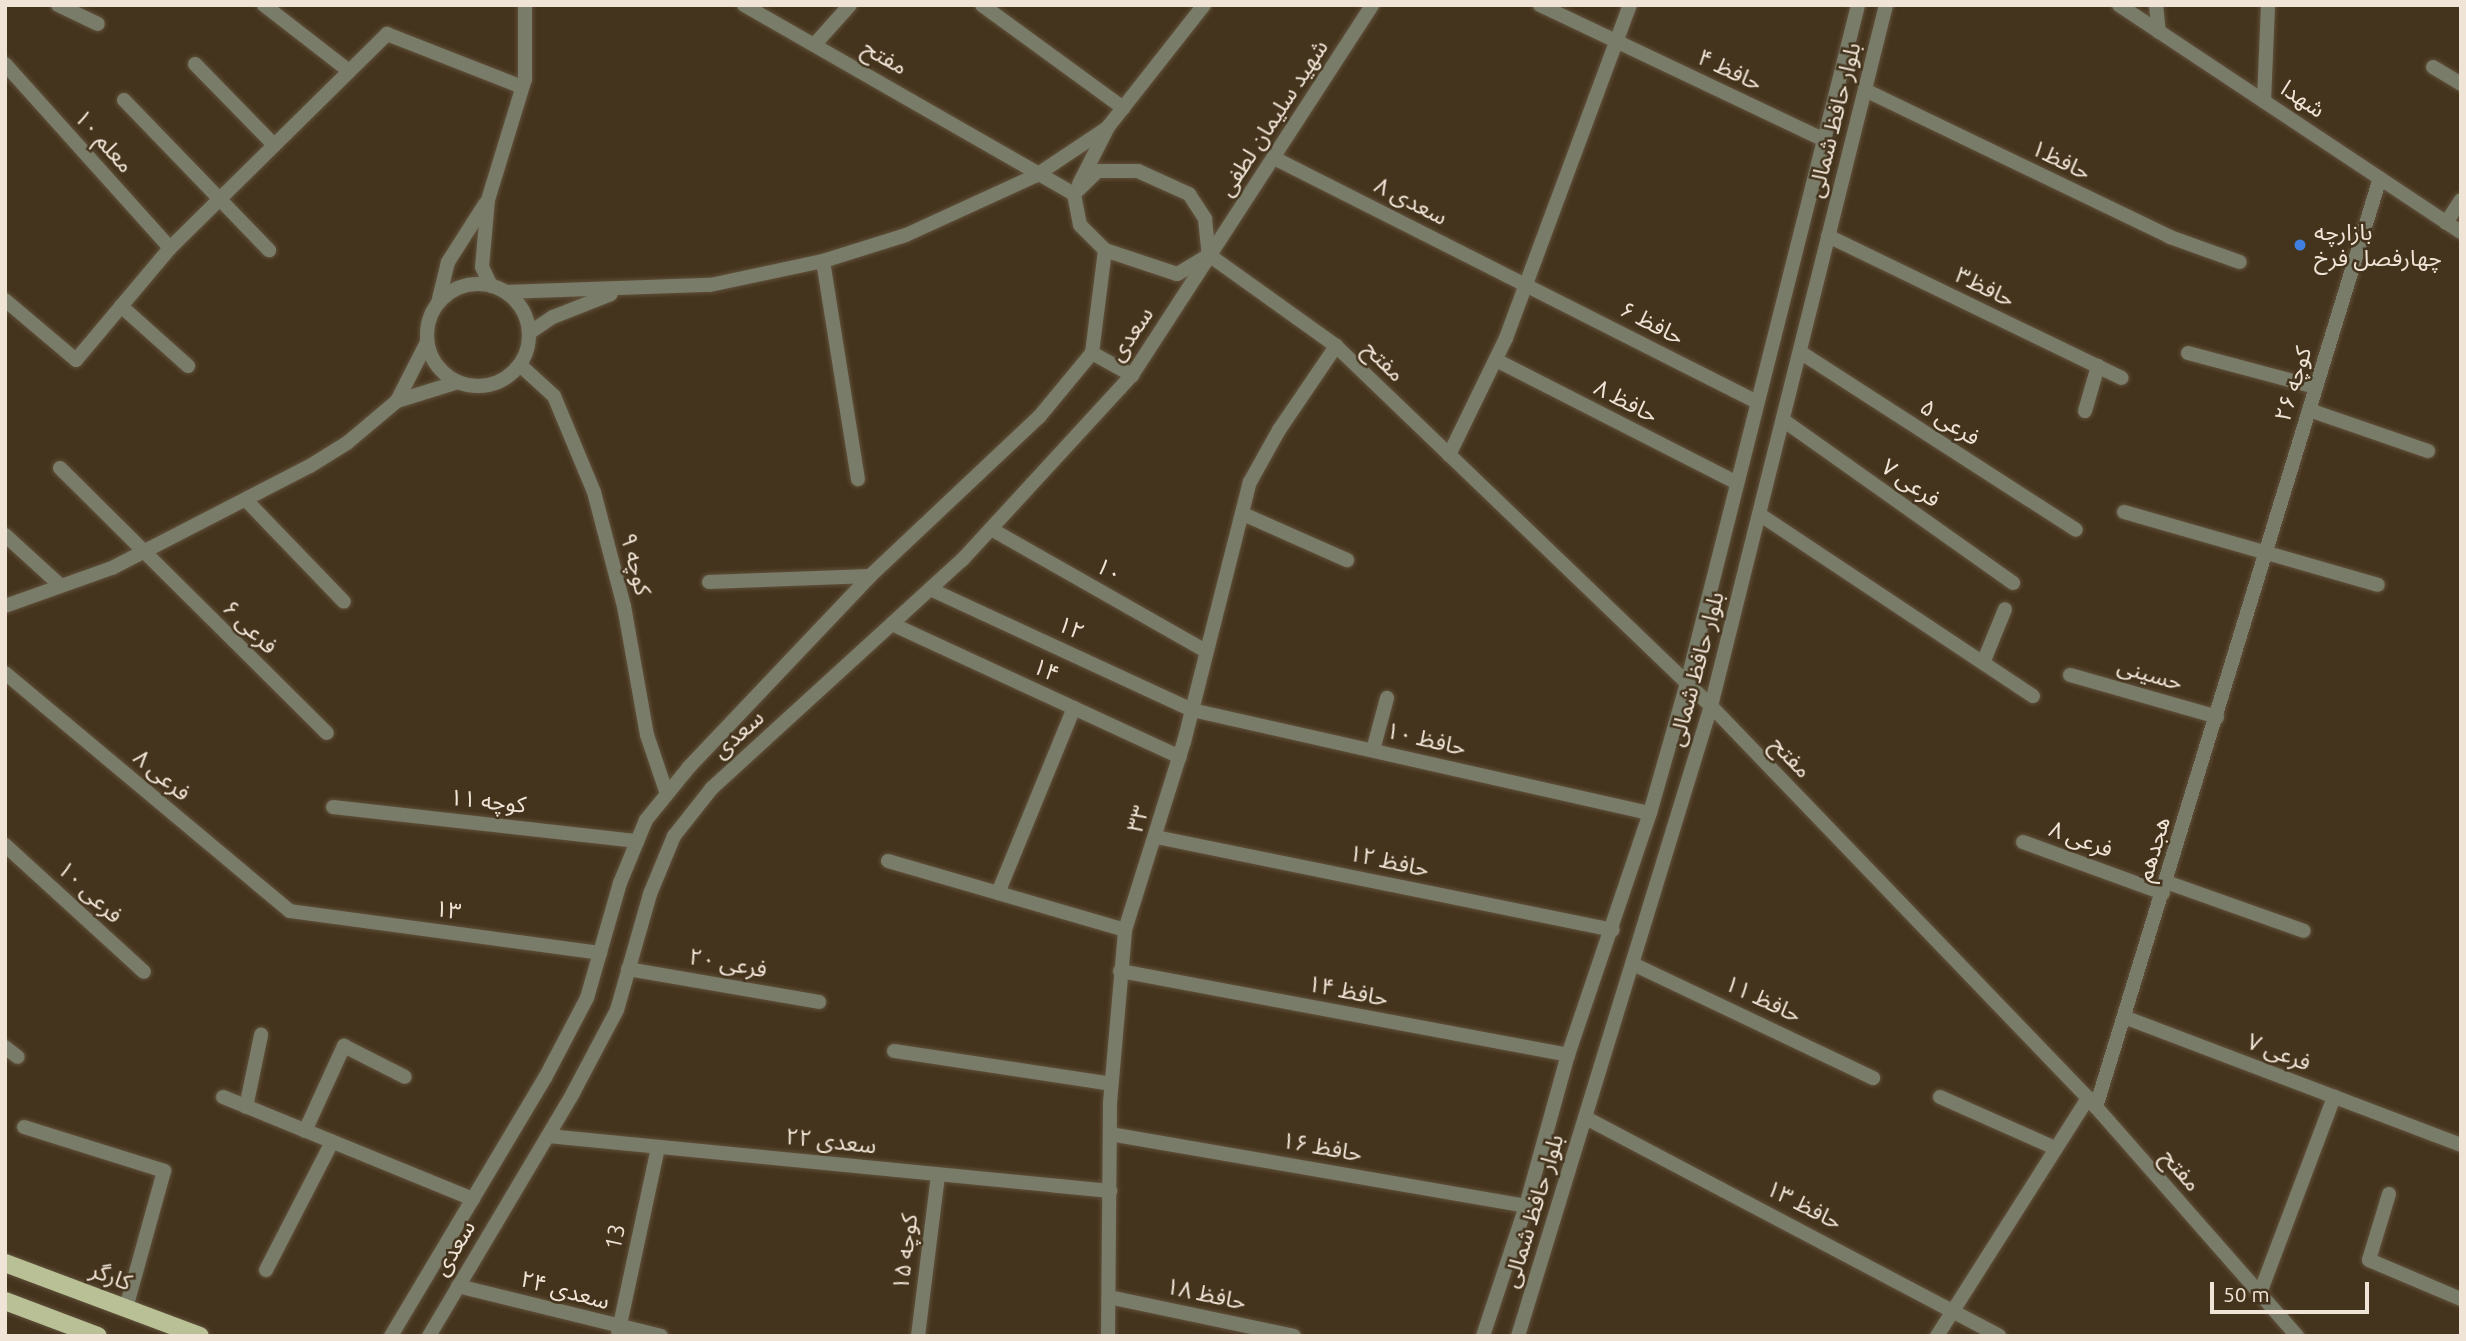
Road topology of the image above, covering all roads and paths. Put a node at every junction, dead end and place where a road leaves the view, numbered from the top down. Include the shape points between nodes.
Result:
1 (58, 5) edge
2 (264, 5) edge
3 (525, 5) edge
4 (744, 5) edge
5 (850, 5) edge
6 (982, 5) edge
7 (1205, 5) edge
8 (1372, 5) edge
9 (1540, 5) edge
10 (1630, 5) edge
11 (1858, 5) edge
12 (1886, 5) edge
13 (2119, 5) edge
14 (2156, 5) edge
15 (2268, 5) edge
16 (98, 24) dead end
17 (2159, 32) junction
18 (1616, 41) junction
19 (815, 44) junction
20 (5, 64) edge
21 (195, 64) dead end
22 (2433, 67) dead end
23 (349, 71) junction
24 (2461, 84) edge
25 (522, 87) junction
26 (1865, 90) junction
27 (124, 100) dead end
28 (2264, 101) junction
29 (1123, 108) junction
30 (1108, 127) junction
31 (1824, 140) junction
32 (274, 145) junction
33 (1276, 159) junction
34 (1035, 176) junction
35 (2380, 178) junction
36 (1074, 194) junction
37 (218, 200) junction
38 (488, 200) junction
39 (2461, 200) edge
40 (2446, 223) junction
41 (2461, 232) edge
42 (1828, 236) junction
43 (170, 248) junction
44 (269, 250) dead end
45 (1105, 250) junction
46 (1209, 255) junction
47 (823, 261) junction
48 (2240, 262) dead end
49 (1527, 284) junction
50 (491, 286) junction
51 (618, 290) junction
52 (505, 292) junction
53 (5, 300) edge
54 (439, 303) junction
55 (121, 306) junction
56 (529, 332) junction
57 (427, 342) junction
58 (1336, 346) junction
59 (1800, 352) junction
60 (1092, 353) junction
61 (2188, 353) dead end
62 (1496, 360) junction
63 (520, 365) junction
64 (188, 366) dead end
65 (2098, 366) junction
66 (1132, 375) junction
67 (2122, 378) dead end
68 (458, 382) junction
69 (2316, 387) junction
70 (397, 401) junction
71 (1757, 402) junction
72 (2309, 410) junction
73 (2085, 411) dead end
74 (1783, 420) junction
75 (2428, 451) dead end
76 (1449, 455) junction
77 (60, 468) dead end
78 (858, 479) dead end
79 (1735, 482) junction
80 (246, 499) junction
81 (2124, 512) dead end
82 (1243, 514) junction
83 (1759, 514) junction
84 (991, 530) junction
85 (2076, 530) dead end
86 (5, 535) edge
87 (141, 553) junction
88 (2266, 555) junction
89 (1347, 561) dead end
90 (870, 576) junction
91 (709, 582) dead end
92 (2012, 583) dead end
93 (60, 585) junction
94 (2378, 586) dead end
95 (930, 589) junction
96 (345, 602) dead end
97 (2252, 603) joint
98 (5, 606) edge
99 (2005, 610) dead end
100 (892, 624) junction
101 (1204, 650) junction
102 (1983, 663) junction
103 (5, 673) edge
104 (2070, 675) dead end
105 (1687, 683) junction
106 (2033, 696) dead end
107 (1387, 698) dead end
108 (1711, 706) junction
109 (1074, 708) junction
110 (1192, 709) junction
111 (2217, 717) junction
112 (327, 733) dead end
113 (1373, 750) junction
114 (1180, 757) junction
115 (667, 794) junction
116 (333, 807) dead end
117 (1650, 813) junction
118 (1156, 837) junction
119 (637, 841) junction
120 (2022, 842) dead end
121 (5, 845) edge
122 (888, 861) dead end
123 (2164, 887) junction
124 (998, 893) junction
125 (290, 911) joint
126 (1125, 930) junction
127 (1613, 930) junction
128 (2304, 931) dead end
129 (600, 953) junction
130 (1633, 964) junction
131 (628, 969) junction
132 (1120, 971) junction
133 (144, 972) dead end
134 (819, 1002) dead end
135 (2124, 1017) junction
136 (261, 1035) dead end
137 (5, 1047) edge
138 (894, 1051) dead end
139 (1568, 1055) junction
140 (18, 1057) dead end
141 (405, 1077) dead end
142 (1873, 1078) dead end
143 (1111, 1084) junction
144 (223, 1097) dead end
145 (1940, 1097) dead end
146 (2334, 1097) junction
147 (2092, 1103) junction
148 (246, 1107) junction
149 (1587, 1118) junction
150 (24, 1127) dead end
151 (305, 1131) junction
152 (1110, 1134) junction
153 (548, 1136) junction
154 (2460, 1141) edge
155 (332, 1142) junction
156 (658, 1147) junction
157 (2055, 1148) junction
158 (938, 1175) junction
159 (1110, 1191) junction
160 (2389, 1194) dead end
161 (473, 1199) junction
162 (1526, 1206) junction
163 (5, 1263) edge
164 (266, 1270) dead end
165 (458, 1286) junction
166 (2260, 1293) junction
167 (1109, 1297) junction
168 (2461, 1299) edge
169 (5, 1301) edge
170 (126, 1308) junction
171 (1952, 1308) junction
172 (403, 1329) edge
173 (618, 1332) edge
174 (428, 1335) edge
175 (98, 1336) edge
176 (200, 1336) edge
177 (391, 1336) edge
178 (661, 1336) edge
179 (918, 1336) edge
180 (1108, 1336) edge
181 (1294, 1336) edge
182 (1483, 1336) edge
183 (1518, 1336) edge
184 (1937, 1336) edge
185 (1999, 1336) edge
186 (2297, 1336) edge

1 - 16 street
2 - 23 street
3 - 25 street
4 - 19 street, مفتح
5 - 19 street
6 - 29 street
7 - 29 street
8 - 33 street, شهید سلیمان لطفی
9 - 18 street, حافظ ۴
10 - 18 street
11 - 31 street, بلوار حافظ شمالی
12 - 26 street, بلوار حافظ شمالی
13 - 17 street, شهدا
14 - 17 street
15 - 28 street
17 - 28 street, شهدا
18 - 31 street, حافظ ۴
18 - 49 street
19 - 34 street, مفتح
20 - 43 street, معلم ۱۰
21 - 32 street
22 - 24 street
23 - 25 street via 387,34
23 - 32 street
25 - 38 street
26 - 42 street, بلوار حافظ شمالی
26 - 48 street, حافظ۱ via 2170,237
27 - 37 street
28 - 35 street, شهدا
29 - 30 street
30 - 34 street
30 - 36 street
31 - 71 street, بلوار حافظ شمالی
32 - 37 street
33 - 46 street, شهید سلیمان لطفی
33 - 49 street, سعدی ۸
34 - 36 street, مفتح
34 - 47 street via 906,235
35 - 40 street, شهدا
35 - 69 street, کوچه ۲۶
36 - 45 street via 1080,225
36 - 46 street via 1098,171 1138,171 1189,194 1205,219
37 - 43 street
37 - 44 street
38 - 50 street via 482,267
38 - 54 street via 448,262
39 - 40 street
40 - 41 street, شهدا
42 - 59 street, بلوار حافظ شمالی
42 - 65 street, حافظ۳
43 - 55 street
45 - 46 street via 1177,274
45 - 60 street, سعدی
46 - 58 street, مفتح
46 - 66 street, سعدی
47 - 51 street via 710,285
47 - 78 street
49 - 62 street
49 - 71 street, حافظ ۶
50 - 52 street
50 - 54 street via 462,287
51 - 52 street
51 - 56 street
52 - 56 street via 522,310
53 - 55 street via 76,360
54 - 57 street via 431,315
55 - 64 street
56 - 63 street
57 - 68 street via 443,372
57 - 70 street
58 - 76 street, مفتح
58 - 82 street, ۳۳ via 1250,482
59 - 74 street, بلوار حافظ شمالی
59 - 85 street, فرعی ۵
60 - 66 street
60 - 90 street, سعدی via 1039,417
61 - 69 street
62 - 76 street
62 - 79 street, حافظ ۸
63 - 68 street via 491,384
63 - 115 street, کوچه ۹ via 554,396 594,492 624,606 647,735
65 - 67 street, حافظ۳
65 - 73 street
66 - 84 street, سعدی
68 - 70 street
69 - 72 street, کوچه ۲۶
70 - 80 street via 347,443
71 - 79 street, بلوار حافظ شمالی
72 - 75 street
72 - 88 street, کوچه ۲۶
74 - 83 street, بلوار حافظ شمالی
74 - 92 street, فرعی ۷
76 - 105 street, مفتح
77 - 87 street, فرعی ۶
79 - 105 street, بلوار حافظ شمالی
80 - 87 street
80 - 96 street
81 - 88 street
82 - 89 street
82 - 101 street, ۳۳
83 - 102 street
83 - 108 street, بلوار حافظ شمالی
84 - 95 street, سعدی
84 - 101 street, ۱۰
86 - 93 street
87 - 93 street
87 - 112 street, فرعی ۶
88 - 94 street
88 - 97 street, کوچه ۲۶
90 - 91 street
90 - 115 street, سعدی
93 - 98 street
95 - 100 street, سعدی
95 - 110 street, ۱۲
97 - 111 street, هجدهم
99 - 102 street
100 - 109 street, ۱۴
100 - 131 street, سعدی via 712,788 674,836 650,894
101 - 110 street, ۳۳
102 - 106 street
103 - 125 street, فرعی ۸
104 - 111 street, حسینی
105 - 108 street, مفتح
105 - 117 street, بلوار حافظ شمالی
107 - 113 street
108 - 130 street, بلوار حافظ شمالی
108 - 147 street, مفتح
109 - 114 street, ۱۴
109 - 124 street
110 - 113 street, حافظ ۱۰
110 - 114 street, ۳۳
111 - 123 street, هجدهم
113 - 117 street, حافظ ۱۰
114 - 118 street, ۳۳
115 - 119 street, سعدی via 646,820
116 - 119 street, کوچه ۱۱
117 - 127 street, بلوار حافظ شمالی
118 - 126 street, ۳۳
118 - 127 street, حافظ ۱۲
119 - 129 street, سعدی
120 - 123 street, فرعی ۸
121 - 133 street, فرعی ۱۰
122 - 124 street
123 - 128 street
123 - 135 street, هجدهم
124 - 126 street
125 - 129 street, ۱۳
126 - 132 street, ۳۳
127 - 139 street, بلوار حافظ شمالی
129 - 161 street, سعدی via 575,1021
130 - 142 street, حافظ ۱۱
130 - 149 street, بلوار حافظ شمالی
131 - 134 street, فرعی ۲۰
131 - 153 street, سعدی via 617,1010
132 - 139 street, حافظ ۱۴
132 - 143 street, ۳۳
135 - 146 street, فرعی ۷
135 - 147 street, هجدهم
136 - 148 street
137 - 140 street
138 - 143 street
139 - 162 street, بلوار حافظ شمالی
141 - 151 street via 345,1046
143 - 152 street, ۳۳
144 - 148 street
145 - 157 street
146 - 154 street, فرعی ۷
146 - 166 street
147 - 157 street, هجدهم
147 - 166 street, مفتح
148 - 151 street
149 - 171 street, حافظ ۱۳
149 - 183 street, بلوار حافظ شمالی
150 - 170 street via 164,1171
151 - 155 street
152 - 159 street, ۳۳
152 - 162 street, حافظ ۱۶
153 - 156 street, سعدی ۲۲
153 - 165 street, سعدی
155 - 161 street
155 - 164 street
156 - 158 street, سعدی ۲۲
156 - 173 street, 13
157 - 171 street, هجدهم
158 - 159 street, سعدی ۲۲
158 - 179 street, کوچه ۱۵
159 - 167 street, ۳۳
160 - 168 street via 2369,1260
161 - 172 street, سعدی
162 - 182 street, بلوار حافظ شمالی
163 - 170 main road, کارگر
165 - 173 street, سعدی ۲۴
165 - 174 street, سعدی
166 - 186 street, مفتح
167 - 180 street, ۳۳
167 - 181 street, حافظ ۱۸
169 - 175 main road
170 - 176 main road, کارگر
171 - 184 street, هجدهم
171 - 185 street, حافظ ۱۳
172 - 177 street, سعدی
173 - 178 street, سعدی ۲۴

